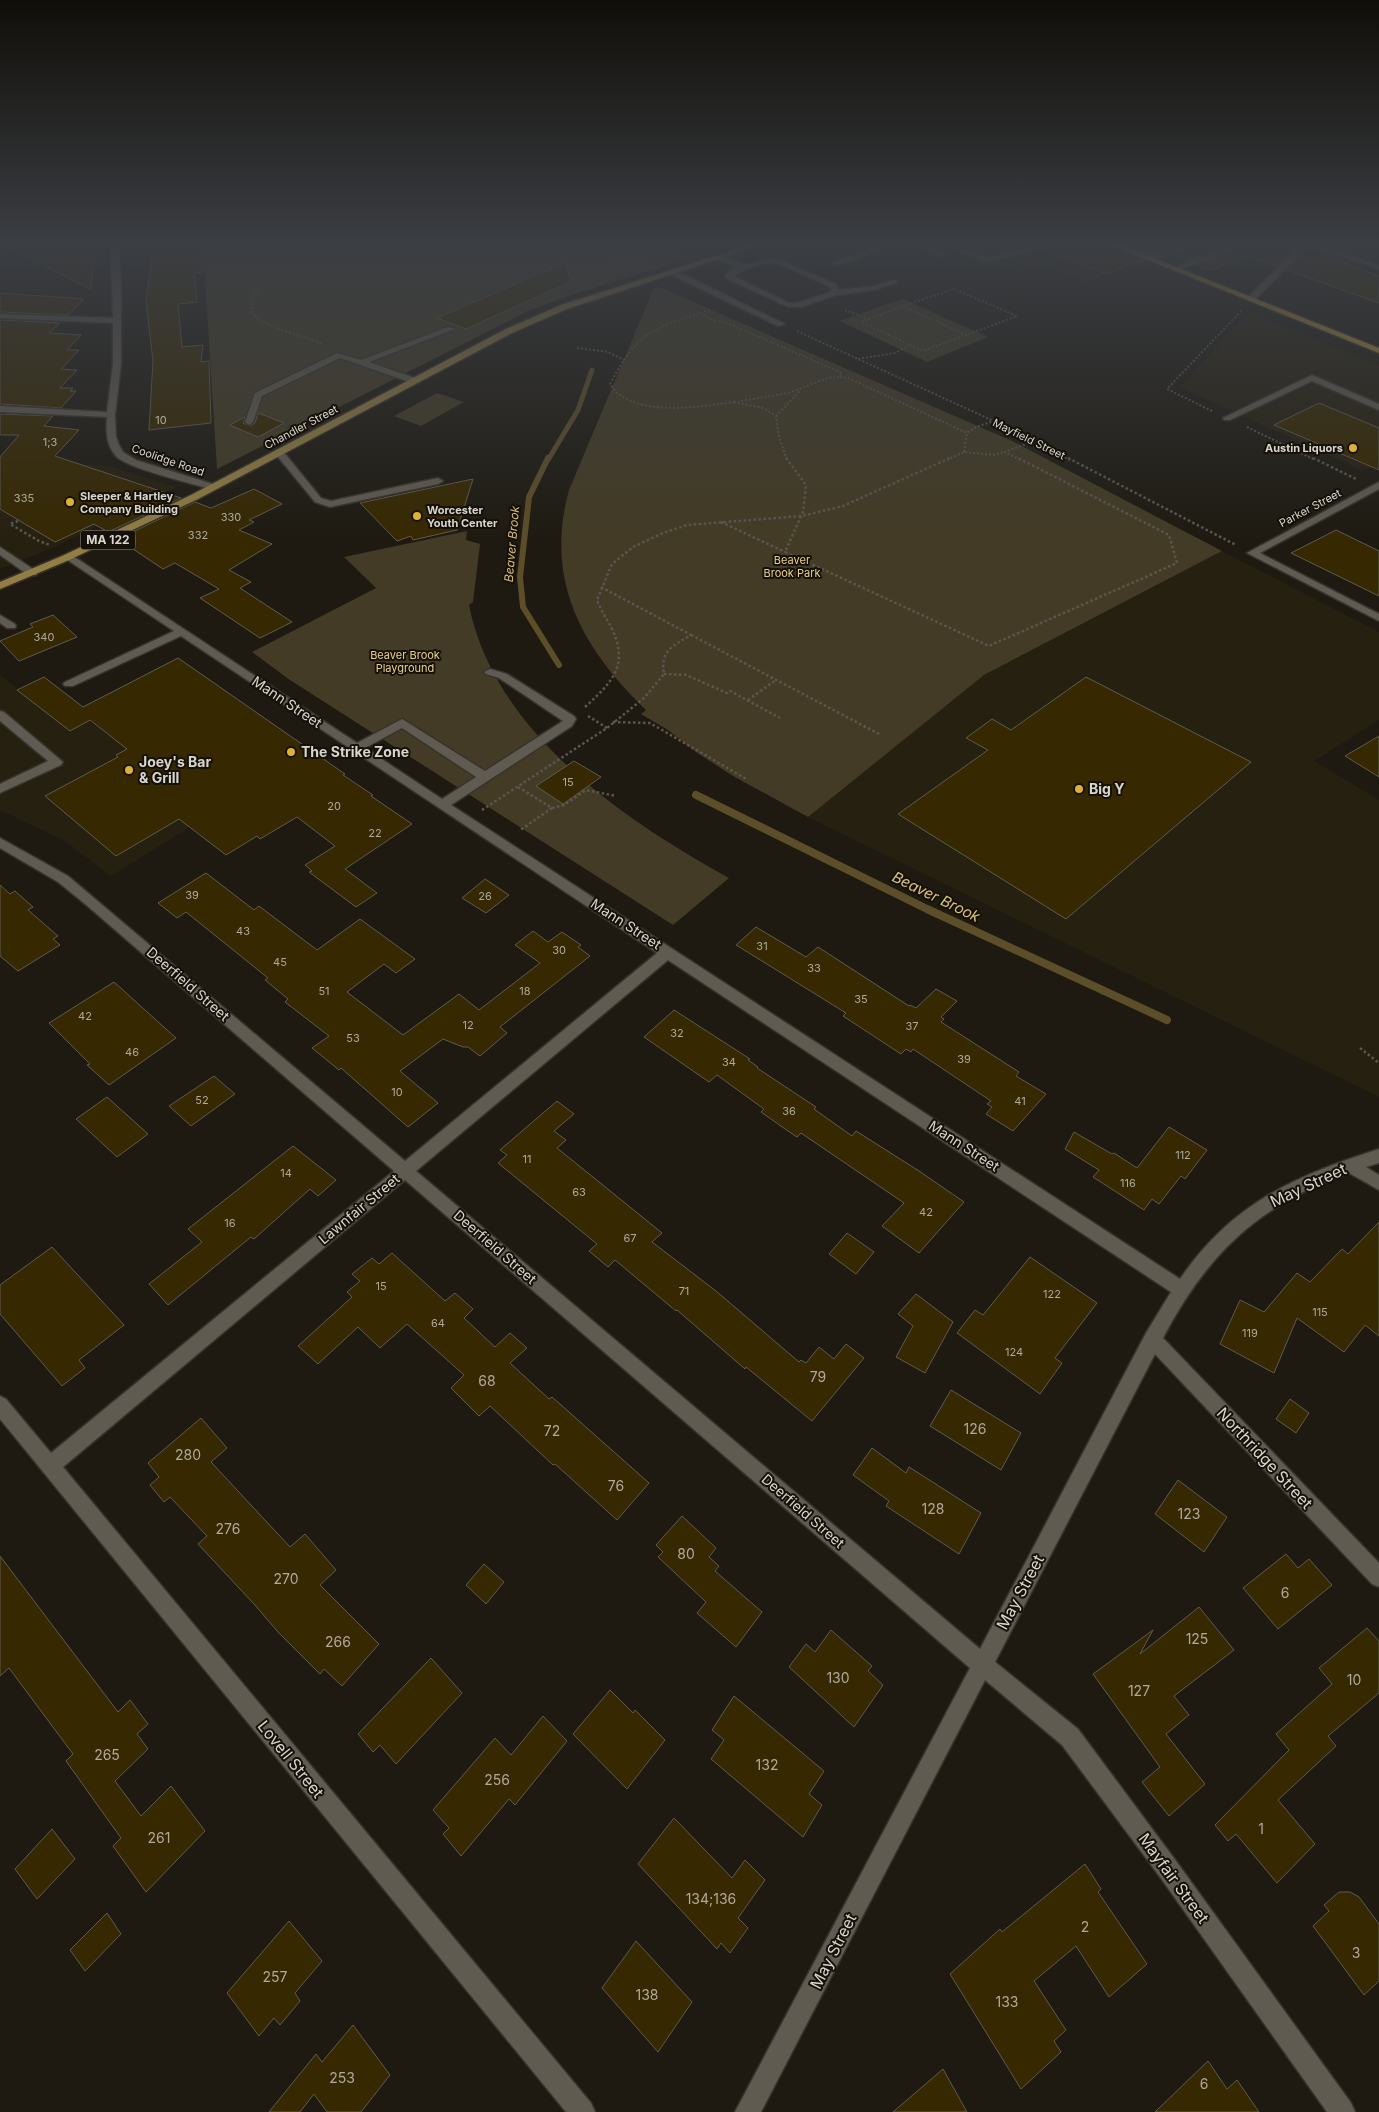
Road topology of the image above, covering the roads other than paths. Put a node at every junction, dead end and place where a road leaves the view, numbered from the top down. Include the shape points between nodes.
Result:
1 (117, 344) edge
2 (412, 344) edge
3 (486, 344) edge
4 (1361, 344) edge
5 (1379, 351) edge
6 (360, 363) junction
7 (416, 381) junction
8 (1379, 407) edge
9 (0, 409) edge
10 (111, 415) junction
11 (1227, 418) dead end
12 (249, 422) dead end
13 (279, 452) junction
14 (438, 480) dead end
15 (213, 487) junction
16 (1378, 487) edge
17 (0, 550) edge
18 (70, 557) junction
19 (32, 573) junction
20 (0, 586) edge
21 (0, 618) edge
22 (1379, 618) edge
23 (11, 626) dead end
24 (181, 632) junction
25 (490, 672) dead end
26 (69, 684) dead end
27 (0, 715) edge
28 (356, 748) junction
29 (485, 777) junction
30 (0, 789) edge
31 (442, 805) junction
32 (0, 842) edge
33 (668, 952) junction
34 (1379, 1156) edge
35 (1350, 1165) junction
36 (406, 1170) junction
37 (1379, 1183) edge
38 (1183, 1290) junction
39 (1152, 1339) junction
40 (0, 1406) edge
41 (50, 1466) junction
42 (1379, 1577) edge
43 (982, 1665) junction
44 (582, 2112) edge
45 (748, 2112) edge
46 (1342, 2112) edge

1 - 10 street, Coolidge Road
2 - 6 street
3 - 7 main road, Chandler Street / MA 122
4 - 5 highway
6 - 7 street
6 - 12 street via 340,355 258,395
7 - 13 main road, Chandler Street / MA 122
8 - 11 street via 1312,378
9 - 10 street
10 - 15 street, Coolidge Road via 111,437 119,454 133,462
13 - 14 street via 318,500 330,504
13 - 15 main road, Chandler Street / MA 122
15 - 18 main road, Chandler Street / MA 122
16 - 22 street, Parker Street via 1252,553
17 - 19 street
18 - 19 main road, Chandler Street / MA 122
18 - 24 street, Mann Street
19 - 20 main road, Chandler Street / MA 122
21 - 23 street
24 - 26 street
24 - 28 street, Mann Street
25 - 29 street via 502,676 570,719
27 - 30 street via 57,762
28 - 29 street via 402,723
28 - 31 street, Mann Street
29 - 31 street
31 - 33 street, Mann Street
32 - 36 street, Deerfield Street via 70,884
33 - 36 street, Lawnfair Street
33 - 38 street, Mann Street
34 - 35 street, May Street
35 - 37 street
35 - 38 street, May Street via 1293,1188 1246,1218 1224,1237
36 - 41 street, Lawnfair Street
36 - 43 street, Deerfield Street
38 - 39 street, May Street
39 - 42 street, Northridge Street
39 - 43 street, May Street
40 - 41 street, Lovell Street
41 - 44 street, Lovell Street
43 - 45 street, May Street
43 - 46 street, Mayfair Street via 1070,1737

